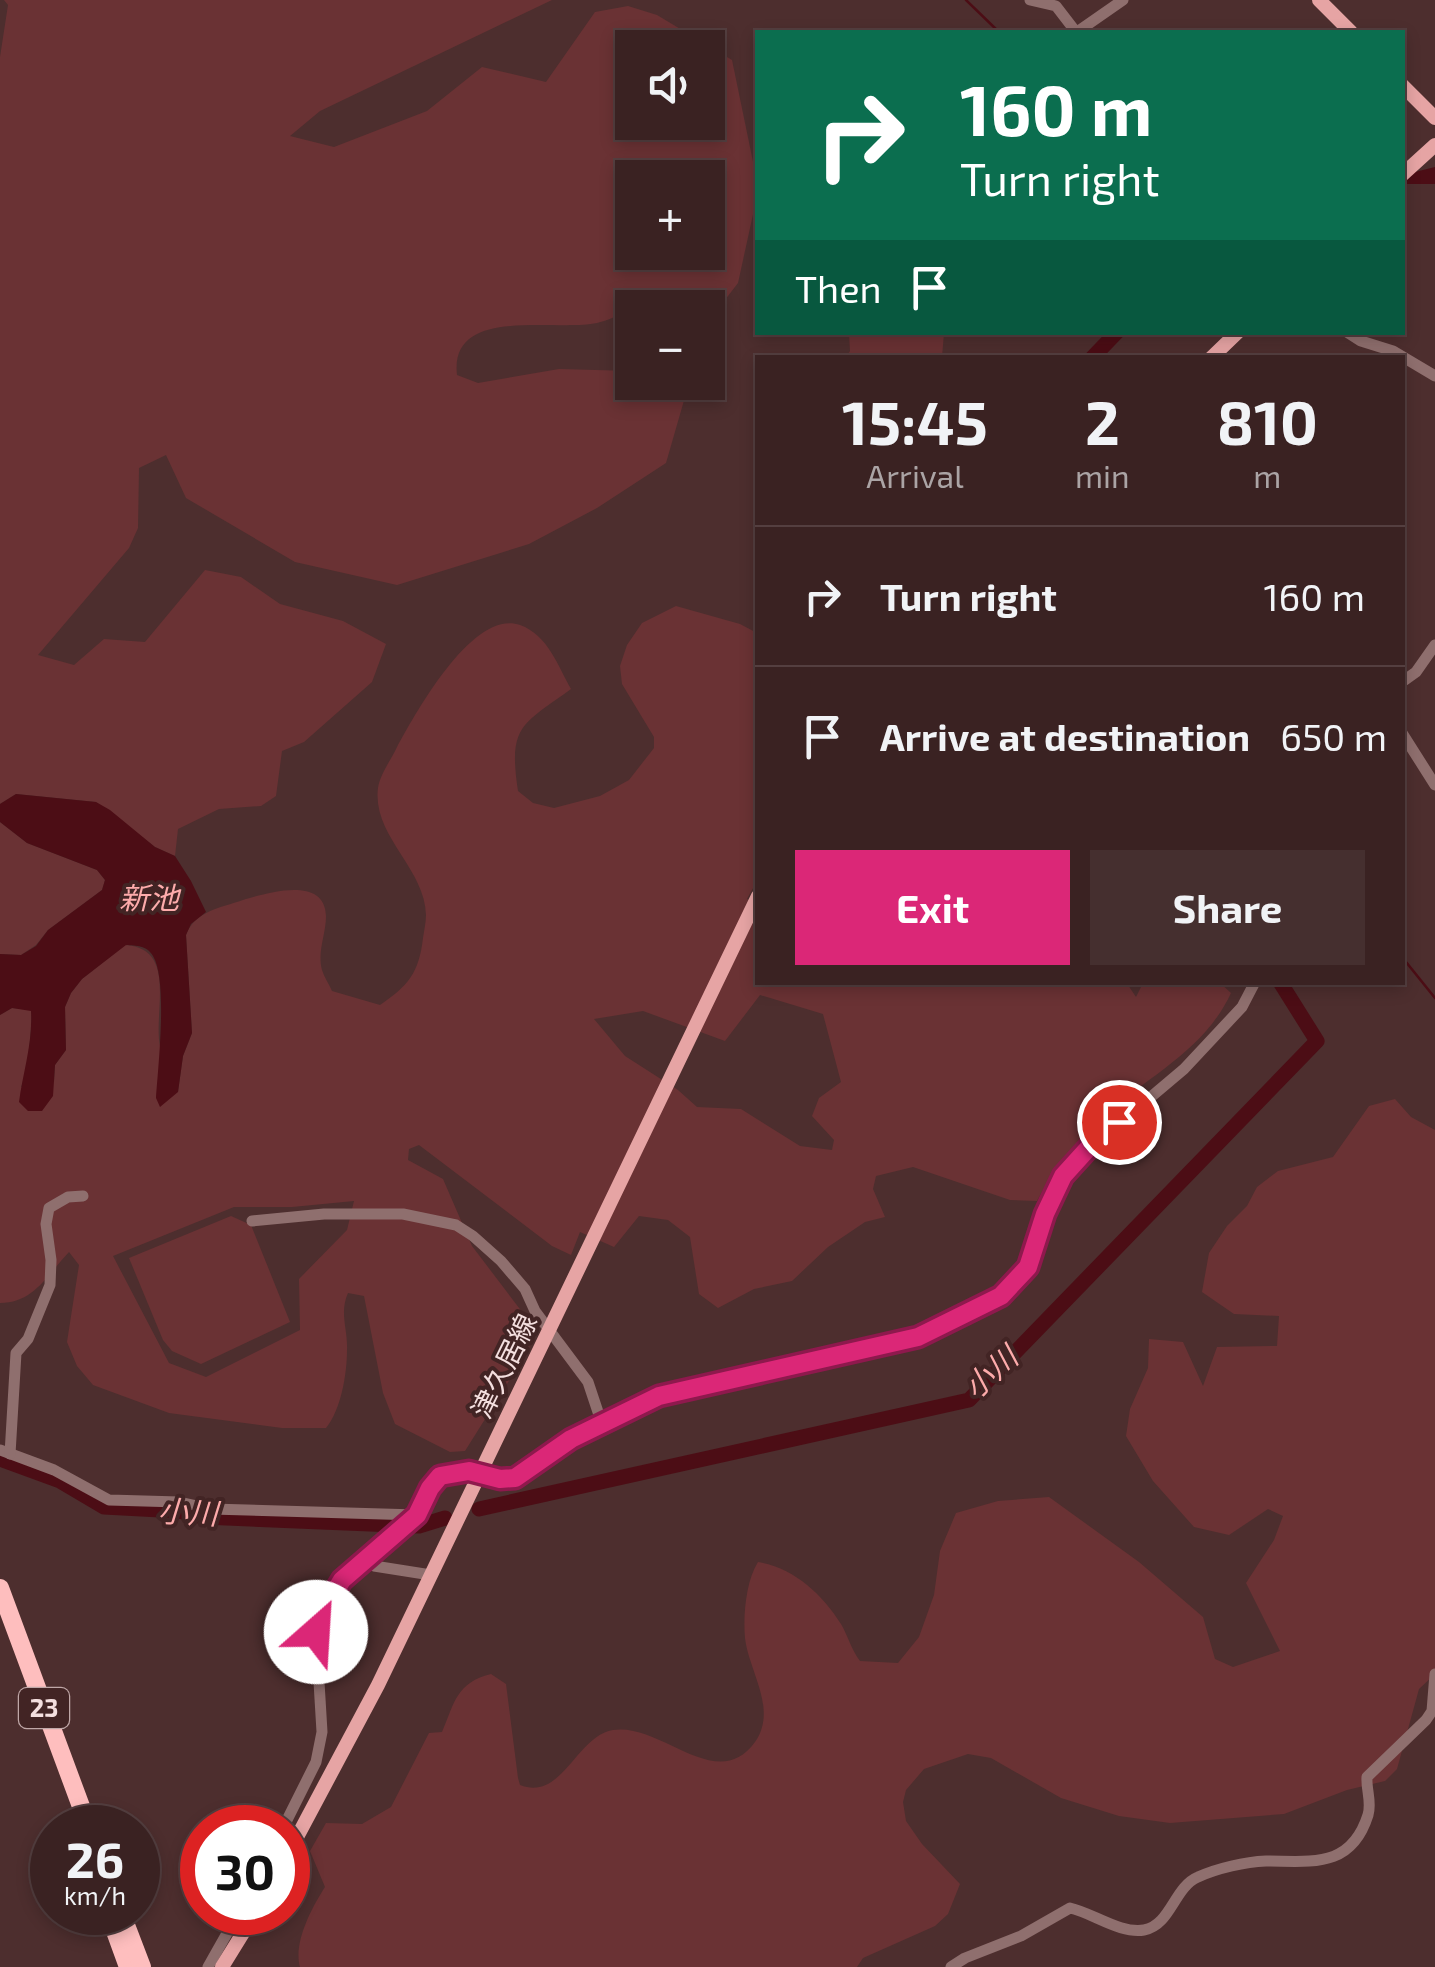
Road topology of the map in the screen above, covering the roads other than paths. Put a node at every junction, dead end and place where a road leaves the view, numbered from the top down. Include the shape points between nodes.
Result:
1 (1030, 0) edge
2 (1123, 0) edge
3 (1319, 0) edge
4 (1074, 30) edge
5 (1079, 30) edge
6 (1349, 30) edge
7 (1405, 88) edge
8 (1435, 118) edge
9 (1435, 145) edge
10 (1405, 173) edge
11 (1235, 335) edge
12 (1352, 335) edge
13 (1214, 355) edge
14 (1400, 355) edge
15 (1405, 358) edge
16 (1435, 376) edge
17 (1435, 646) edge
18 (1405, 680) edge
19 (1405, 739) edge
20 (1435, 785) edge
21 (755, 902) edge
22 (1253, 985) edge
23 (83, 1196) dead end
24 (252, 1221) dead end
25 (549, 1330) junction
26 (602, 1424) junction
27 (5, 1452) edge
28 (479, 1472) junction
29 (410, 1522) junction
30 (365, 1560) junction
31 (432, 1575) junction
32 (0, 1588) edge
33 (0, 1608) edge
34 (1435, 1674) edge
35 (308, 1778) junction
36 (321, 1793) junction
37 (68, 1805) edge
38 (80, 1805) edge
39 (294, 1805) edge
40 (310, 1813) edge
41 (116, 1935) edge
42 (130, 1935) edge
43 (226, 1935) edge
44 (242, 1935) edge
45 (128, 1967) edge
46 (142, 1967) edge
47 (208, 1967) edge
48 (222, 1967) edge
49 (951, 1967) edge

1 - 4 street via 1056,6
2 - 5 street
3 - 6 main road
7 - 8 main road
9 - 10 main road
11 - 13 main road
12 - 14 street
15 - 16 street
17 - 18 street
19 - 20 street
21 - 25 main road, 津久居線
22 - 26 street via 1242,1007 1184,1069 1075,1161 1055,1190 1028,1267 1001,1296 918,1337 701,1384
23 - 27 street via 49,1208 50,1285 16,1352
24 - 25 street via 404,1214 456,1226 501,1261
25 - 26 street via 588,1382
25 - 28 main road, 津久居線
26 - 28 street via 515,1478
27 - 29 street via 109,1500
28 - 29 street via 440,1476
28 - 31 main road, 津久居線
29 - 30 street
30 - 31 street
30 - 35 street via 342,1580 320,1616 322,1732
31 - 36 main road, 津久居線
32 - 38 highway, 23
33 - 37 highway, 23
34 - 49 street via 1432,1711 1367,1777 1369,1810 1347,1851 1309,1862 1252,1862 1196,1877 1146,1930 1070,1908
35 - 36 street
35 - 39 street
36 - 40 main road, 津久居線
41 - 45 highway
42 - 46 highway
43 - 47 street
44 - 48 main road

